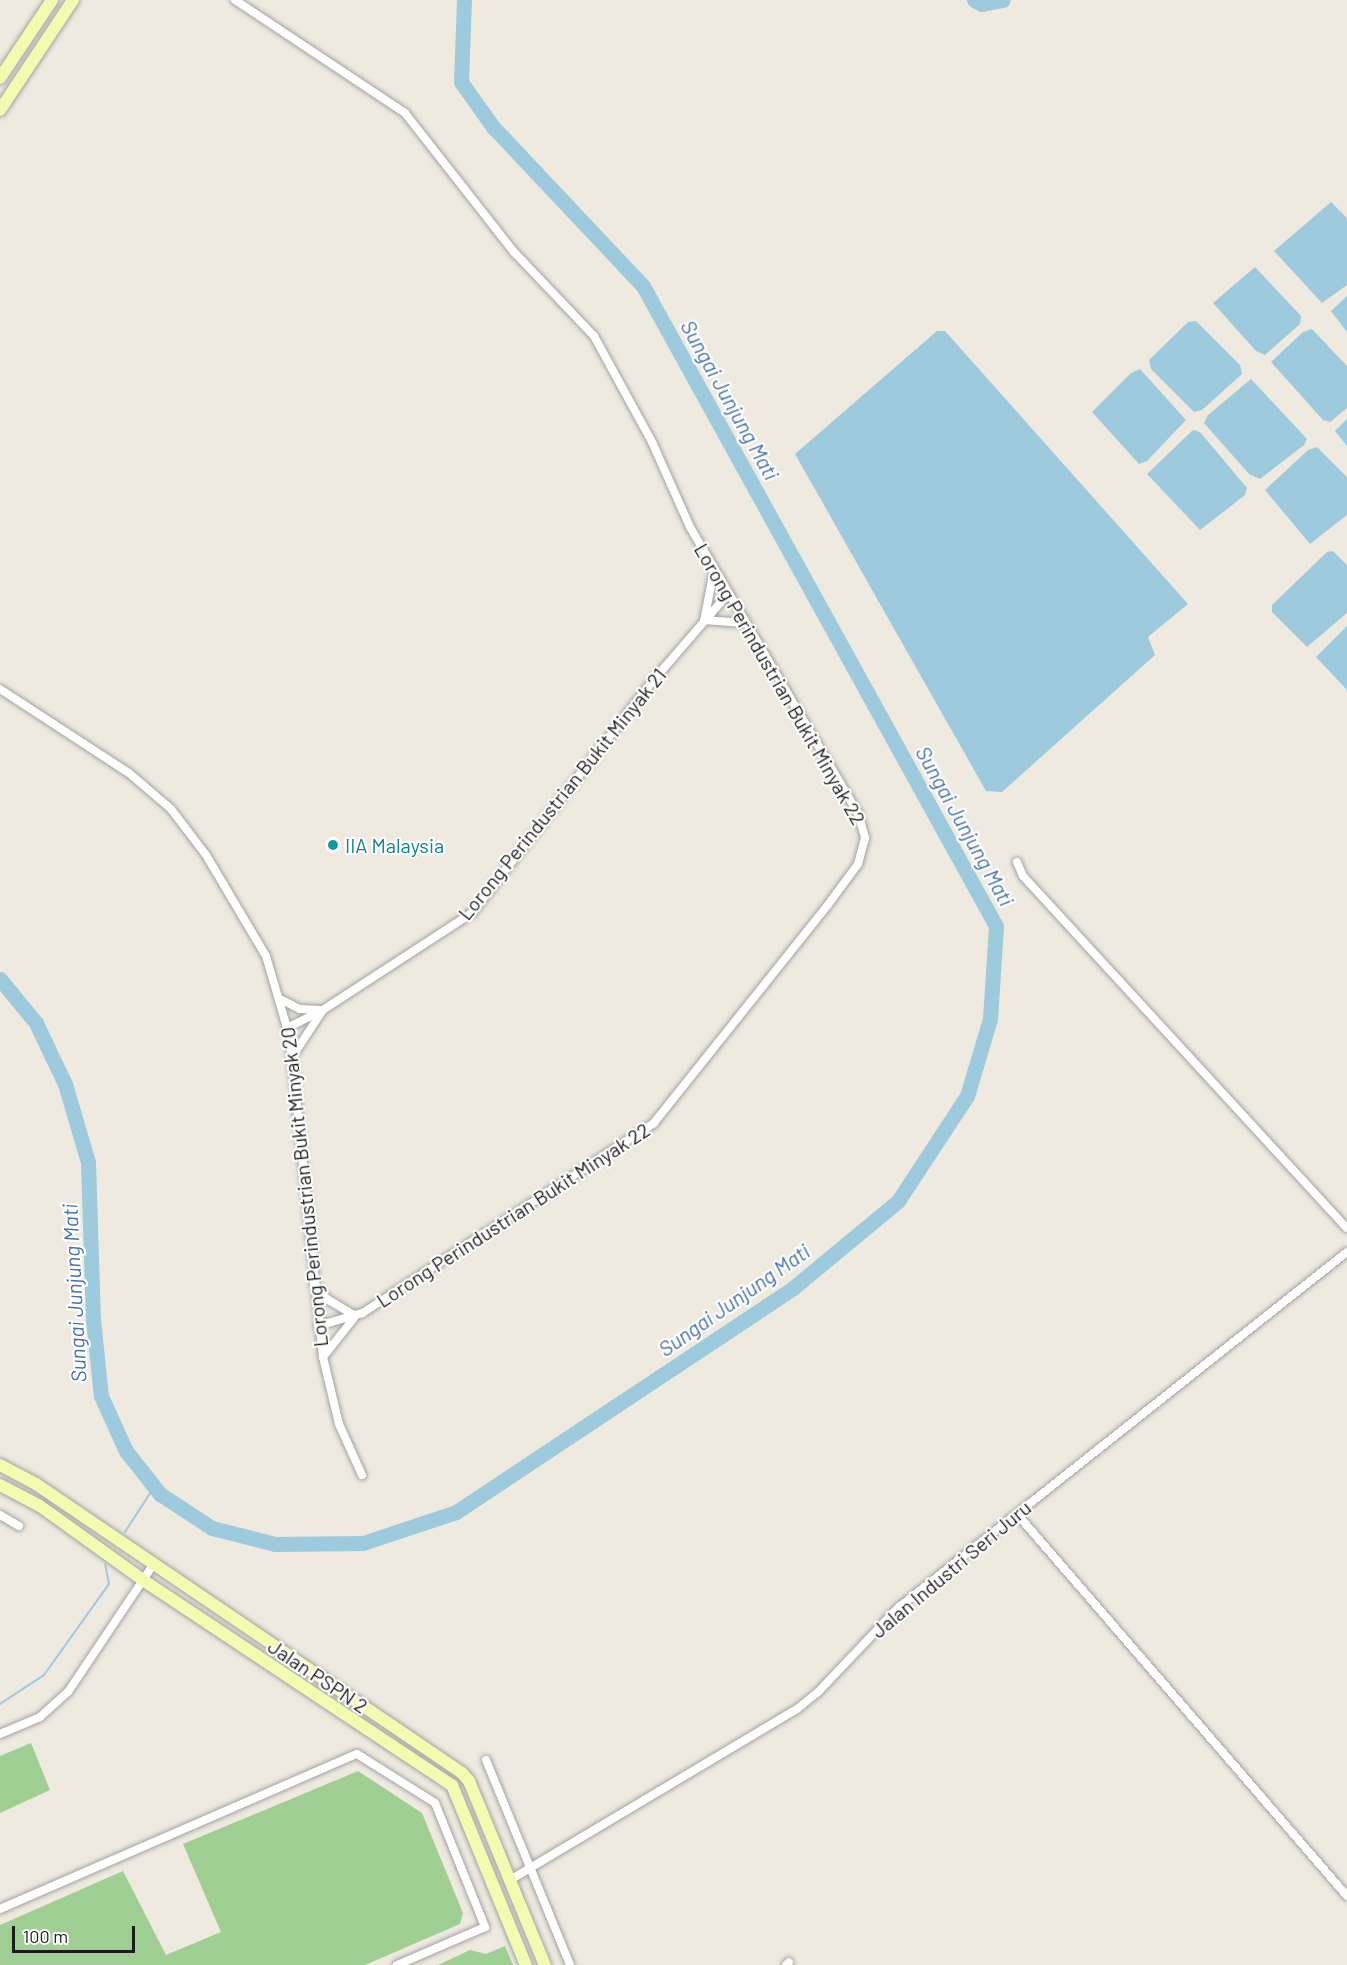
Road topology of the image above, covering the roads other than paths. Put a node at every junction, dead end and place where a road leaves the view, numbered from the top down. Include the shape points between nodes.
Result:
1 (73, 0) edge
2 (235, 0) edge
3 (47, 3) edge
4 (0, 78) edge
5 (0, 110) edge
6 (714, 570) junction
7 (727, 595) junction
8 (704, 620) junction
9 (744, 623) junction
10 (0, 689) edge
11 (1017, 862) dead end
12 (280, 999) junction
13 (323, 1010) junction
14 (287, 1028) junction
15 (291, 1057) junction
16 (1347, 1228) edge
17 (1347, 1252) edge
18 (314, 1284) junction
19 (356, 1316) junction
20 (318, 1326) junction
21 (323, 1357) junction
22 (0, 1465) edge
23 (362, 1475) dead end
24 (0, 1485) edge
25 (1017, 1514) junction
26 (0, 1515) edge
27 (19, 1526) dead end
28 (153, 1565) junction
29 (143, 1580) junction
30 (0, 1734) edge
31 (486, 1760) dead end
32 (531, 1868) junction
33 (510, 1880) junction
34 (1347, 1896) edge
35 (0, 1909) edge
36 (397, 1965) edge
37 (526, 1965) edge
38 (544, 1965) edge
39 (570, 1965) edge

1 - 5 street
2 - 6 street, Lorong Perindustrian Bukit Minyak 22 via 405,113 514,252 594,336 652,442
3 - 4 street
6 - 7 street, Lorong Perindustrian Bukit Minyak 22
6 - 8 street
7 - 8 street, Lorong Perindustrian Bukit Minyak 21
7 - 9 street, Lorong Perindustrian Bukit Minyak 22
8 - 9 street
8 - 13 street, Lorong Perindustrian Bukit Minyak 21 via 472,913
9 - 19 street, Lorong Perindustrian Bukit Minyak 22 via 858,813 865,838 858,864 654,1124
10 - 12 street, Lorong Perindustrian Bukit Minyak 20 via 129,773 171,809 206,855 259,943
11 - 16 street via 1023,876
12 - 13 street via 300,1009
12 - 14 street, Lorong Perindustrian Bukit Minyak 20
13 - 14 street, Lorong Perindustrian Bukit Minyak 21
13 - 15 street
14 - 15 street, Lorong Perindustrian Bukit Minyak 20
15 - 18 street, Lorong Perindustrian Bukit Minyak 20
17 - 25 street, Jalan Industri Seri Juru
18 - 19 street via 327,1299
18 - 20 street, Lorong Perindustrian Bukit Minyak 20
19 - 20 street, Lorong Perindustrian Bukit Minyak 22
19 - 21 street
20 - 21 street, Lorong Perindustrian Bukit Minyak 20
21 - 23 street, Lorong Perindustrian Bukit Minyak 20 via 339,1424
22 - 28 street, Jalan PSPN 2 via 36,1484
24 - 29 street, Jalan PSPN 2 via 40,1506
25 - 32 street, Jalan Industri Seri Juru via 897,1608 797,1709
25 - 34 street
26 - 27 street
28 - 29 street
28 - 33 street, Jalan PSPN 2 via 462,1773
29 - 30 street via 68,1692 40,1717
29 - 37 street, Jalan PSPN 2 via 455,1788
31 - 32 street
32 - 33 street, Jalan Industri Seri Juru
32 - 39 street
33 - 38 street, Jalan PSPN 2
35 - 36 street via 357,1754 435,1803 485,1928

